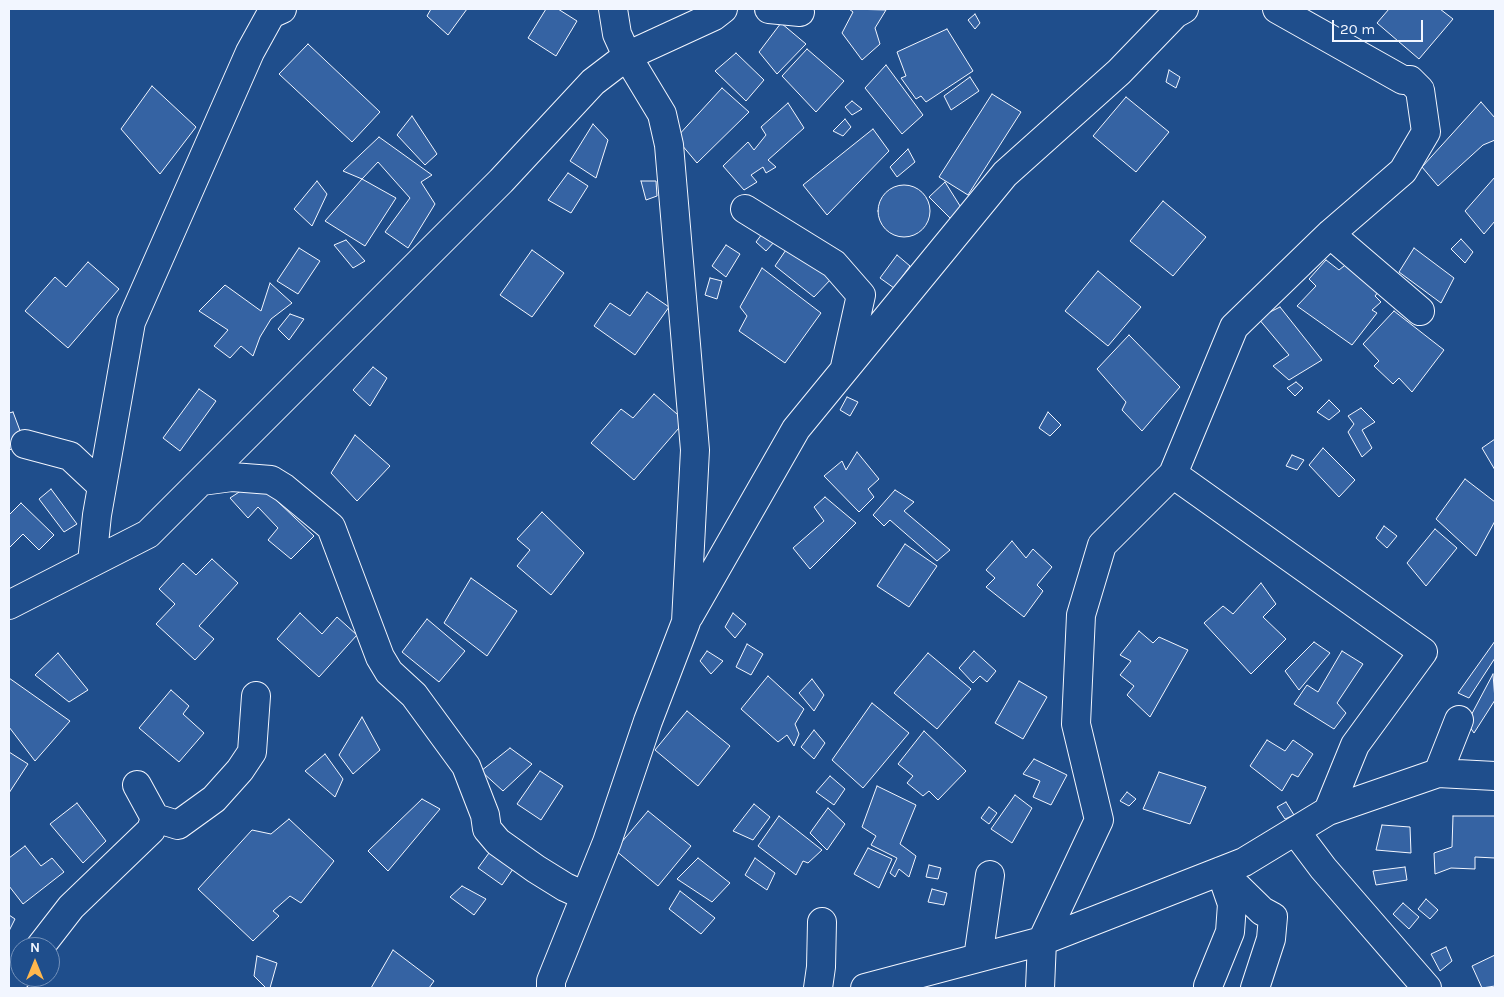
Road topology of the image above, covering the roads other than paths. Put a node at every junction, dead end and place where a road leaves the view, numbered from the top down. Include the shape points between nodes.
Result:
1 (282, 9) edge
2 (613, 9) edge
3 (723, 9) edge
4 (769, 9) edge
5 (1184, 9) edge
6 (1277, 9) edge
7 (800, 12) dead end
8 (627, 56) junction
9 (746, 209) dead end
10 (1330, 234) junction
11 (1420, 311) dead end
12 (843, 373) junction
13 (25, 444) dead end
14 (1173, 474) junction
15 (202, 481) junction
16 (102, 486) junction
17 (92, 562) junction
18 (9, 605) edge
19 (686, 622) junction
20 (256, 696) dead end
21 (1459, 720) dead end
22 (1438, 773) junction
23 (1495, 776) edge
24 (137, 785) dead end
25 (1328, 811) junction
26 (155, 818) junction
27 (1296, 832) junction
28 (1221, 870) junction
29 (990, 875) dead end
30 (585, 896) junction
31 (822, 922) dead end
32 (48, 937) edge
33 (1042, 941) junction
34 (978, 958) junction
35 (1419, 984) edge
36 (1208, 986) dead end
37 (551, 988) edge
38 (818, 988) edge
39 (865, 988) edge
40 (1040, 988) edge
41 (1255, 988) edge

1 - 16 street via 271,14 250,52 131,322
2 - 8 street via 617,34
3 - 8 street
4 - 7 street
5 - 12 street via 1006,174
6 - 10 street via 1403,80 1410,80 1420,90 1426,132 1418,148 1403,171
8 - 15 street via 593,82 502,181
8 - 19 street via 662,114 670,155 695,450
9 - 12 street via 834,264 861,295
10 - 11 street
10 - 14 street via 1234,327
12 - 19 street via 796,429
13 - 16 street via 70,456
14 - 25 street via 1423,652 1356,745
14 - 33 street via 1102,546 1081,615 1076,724 1099,820
15 - 17 street via 148,534
15 - 30 street via 232,477 271,480 331,527 380,657 389,672 414,695 466,766 485,815 487,829 498,842 536,869
16 - 17 street
17 - 18 street
19 - 30 street
20 - 26 street via 252,752 240,770 214,799 178,825
21 - 22 street
22 - 23 street
22 - 25 street
24 - 26 street
25 - 27 street
26 - 32 street via 152,830 71,907
27 - 28 street via 1244,862
27 - 35 street
28 - 33 street
28 - 36 street via 1232,904 1230,932
28 - 41 street via 1262,911 1273,917
29 - 34 street
30 - 37 street
31 - 38 street
33 - 34 street
33 - 40 street
34 - 39 street

